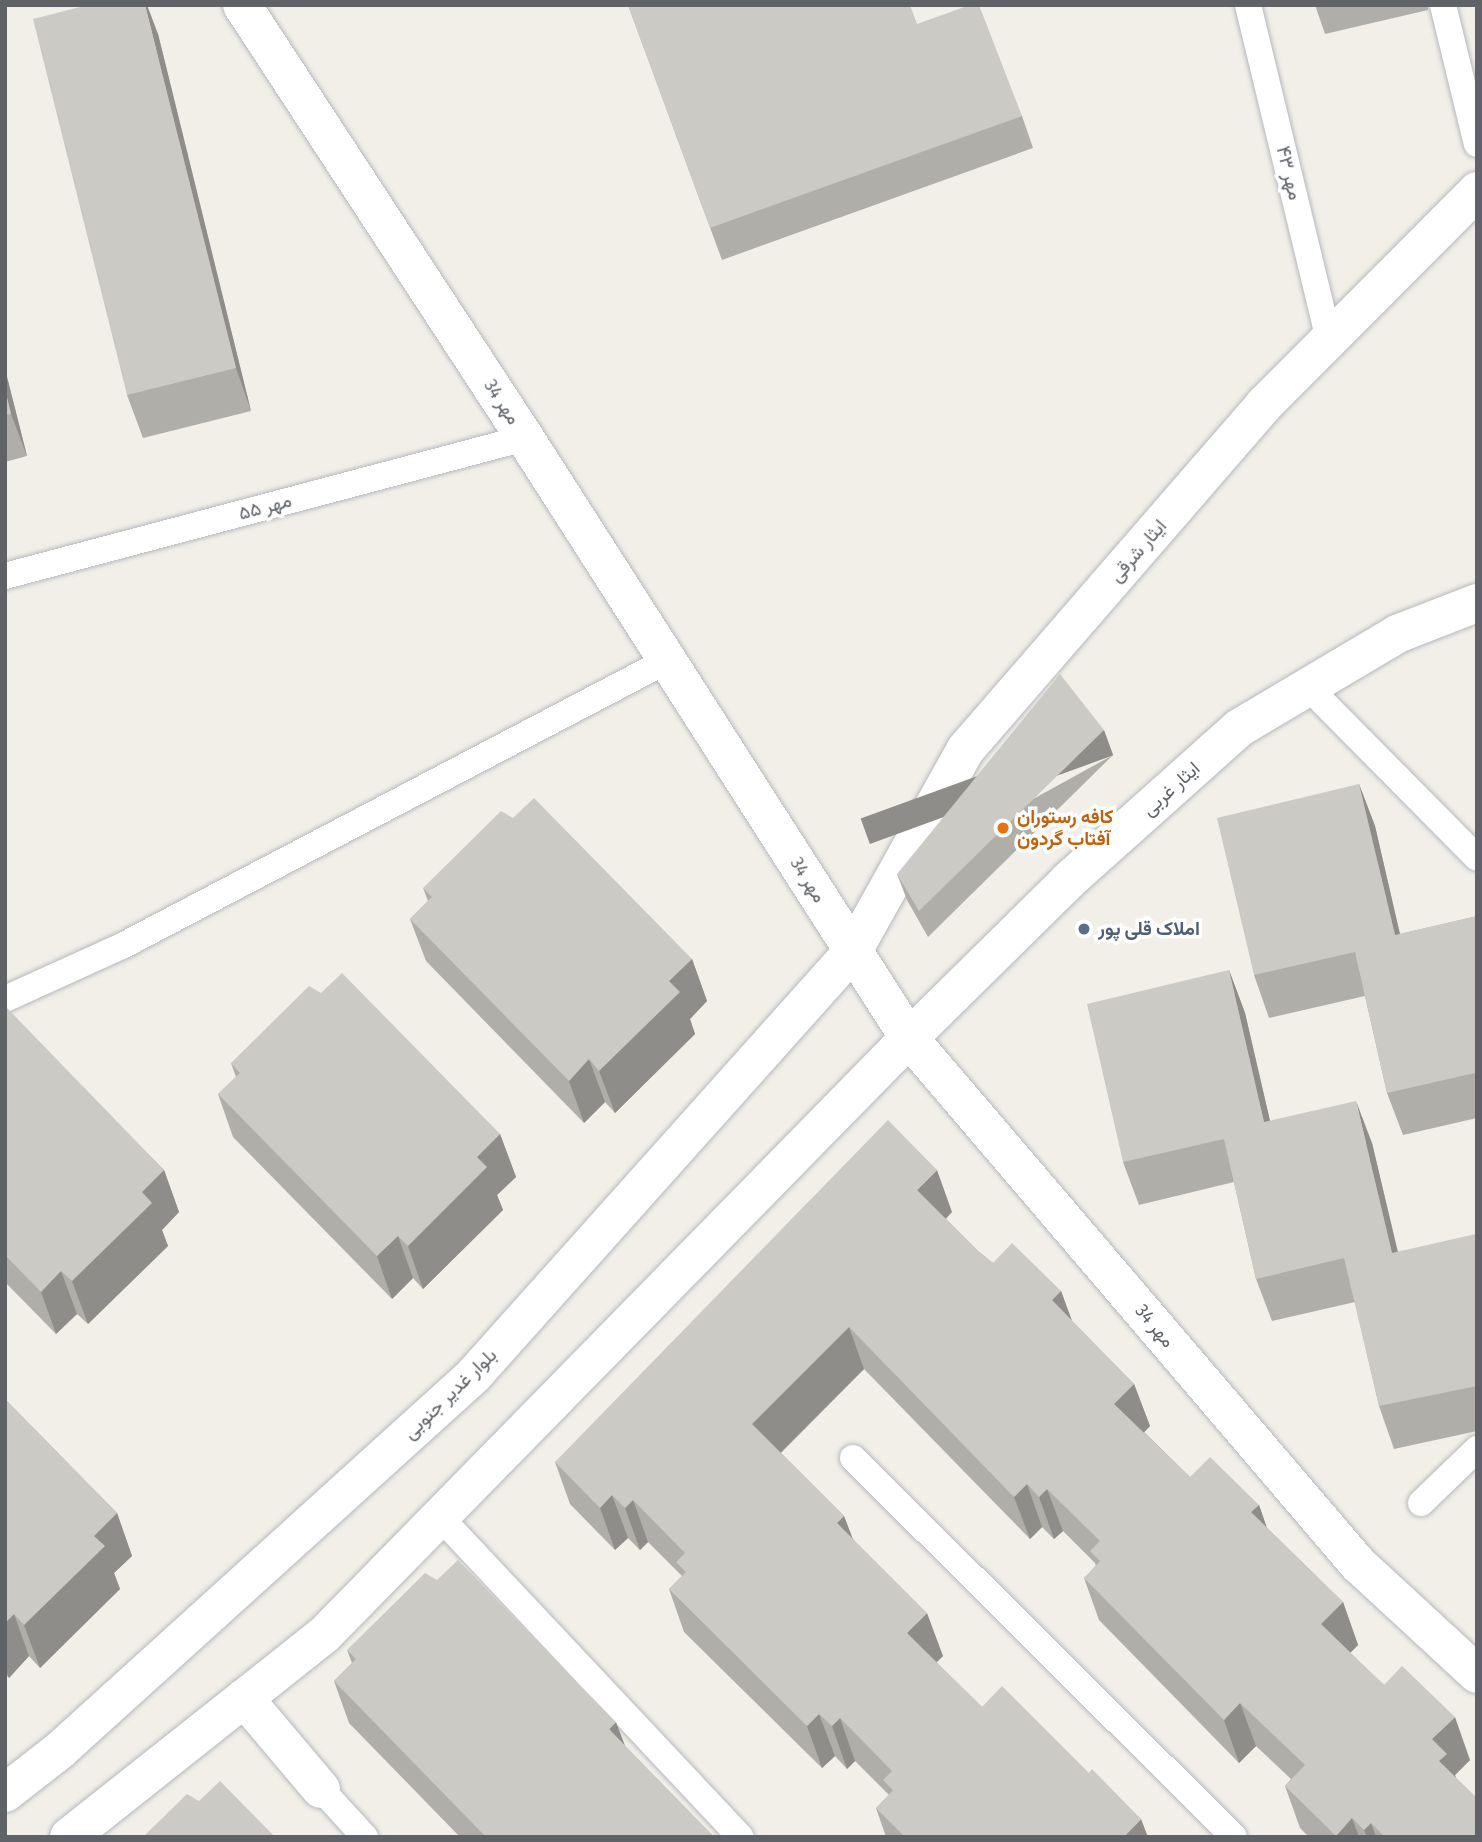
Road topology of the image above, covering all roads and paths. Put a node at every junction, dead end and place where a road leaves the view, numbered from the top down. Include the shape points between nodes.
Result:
1 (242, 5) edge
2 (1248, 5) edge
3 (1443, 5) edge
4 (1477, 144) edge
5 (1477, 191) edge
6 (1329, 340) junction
7 (526, 438) junction
8 (5, 576) edge
9 (1477, 603) edge
10 (668, 660) junction
11 (1308, 687) junction
12 (1477, 858) edge
13 (853, 951) junction
14 (5, 999) edge
15 (909, 1038) junction
16 (1477, 1449) edge
17 (853, 1458) dead end
18 (1421, 1503) dead end
19 (440, 1517) junction
20 (1477, 1674) edge
21 (244, 1698) junction
22 (321, 1789) joint
23 (5, 1793) edge
24 (69, 1837) edge
25 (365, 1837) edge
26 (740, 1837) edge
27 (1234, 1837) edge

1 - 7 street, مهر 34
2 - 6 lane, مهر ۴۳
3 - 4 lane
5 - 6 street, ایثار شرقی
6 - 13 street, ایثار شرقی via 1265,404 965,750
7 - 8 lane, مهر ۵۵
7 - 10 street, مهر 34
9 - 11 street, ایثار غربی via 1397,634
10 - 13 street, مهر 34
10 - 14 lane via 122,946
11 - 12 lane
11 - 15 street, ایثار غربی via 1239,728 1068,881
13 - 15 street, مهر 34
13 - 23 street, بلوار غدیر جنوبی via 473,1376 59,1751
15 - 19 street
15 - 20 street, مهر 34 via 1358,1564
16 - 18 lane
17 - 27 lane
19 - 21 street via 324,1635
19 - 26 lane
21 - 22 street
21 - 24 street
22 - 25 lane

